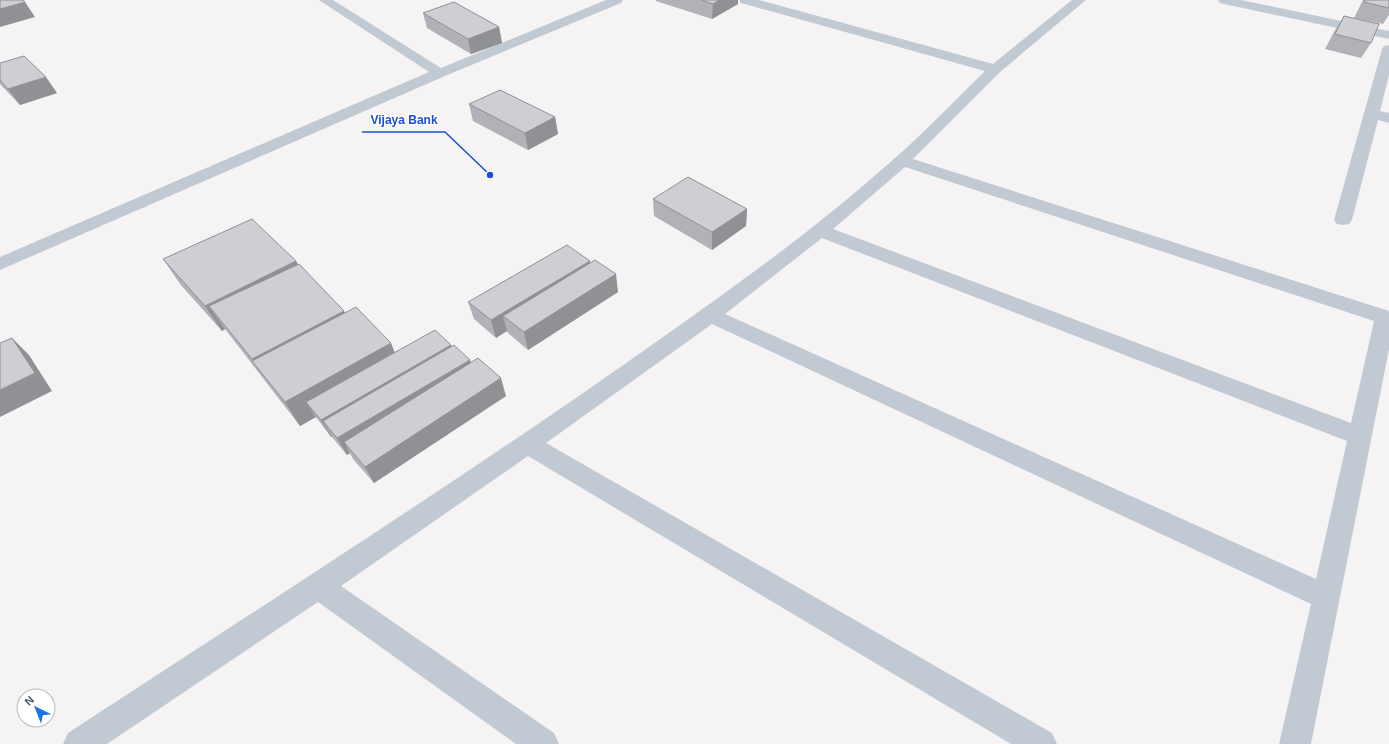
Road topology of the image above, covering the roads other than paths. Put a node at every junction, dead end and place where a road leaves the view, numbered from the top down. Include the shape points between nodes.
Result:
1 (325, 0) edge
2 (617, 0) edge
3 (745, 0) edge
4 (1080, 0) edge
5 (1224, 0) edge
6 (1389, 35) edge
7 (1389, 49) edge
8 (995, 69) junction
9 (440, 73) junction
10 (1372, 113) junction
11 (1389, 118) edge
12 (902, 161) junction
13 (1343, 220) dead end
14 (820, 231) junction
15 (0, 264) edge
16 (710, 315) junction
17 (1360, 436) junction
18 (527, 444) junction
19 (318, 586) junction
20 (1326, 597) junction
21 (79, 744) edge
22 (543, 744) edge
23 (1041, 744) edge
24 (1295, 744) edge

1 - 9 street
2 - 9 street
3 - 8 street
4 - 8 street
5 - 6 street
7 - 10 street
8 - 12 street
9 - 15 street
10 - 11 street
10 - 13 street
12 - 14 street
12 - 17 street via 1385,317
14 - 16 street
14 - 17 street
16 - 18 street
16 - 20 street
17 - 20 street
18 - 19 street
18 - 23 street
19 - 21 street
19 - 22 street
20 - 24 street

